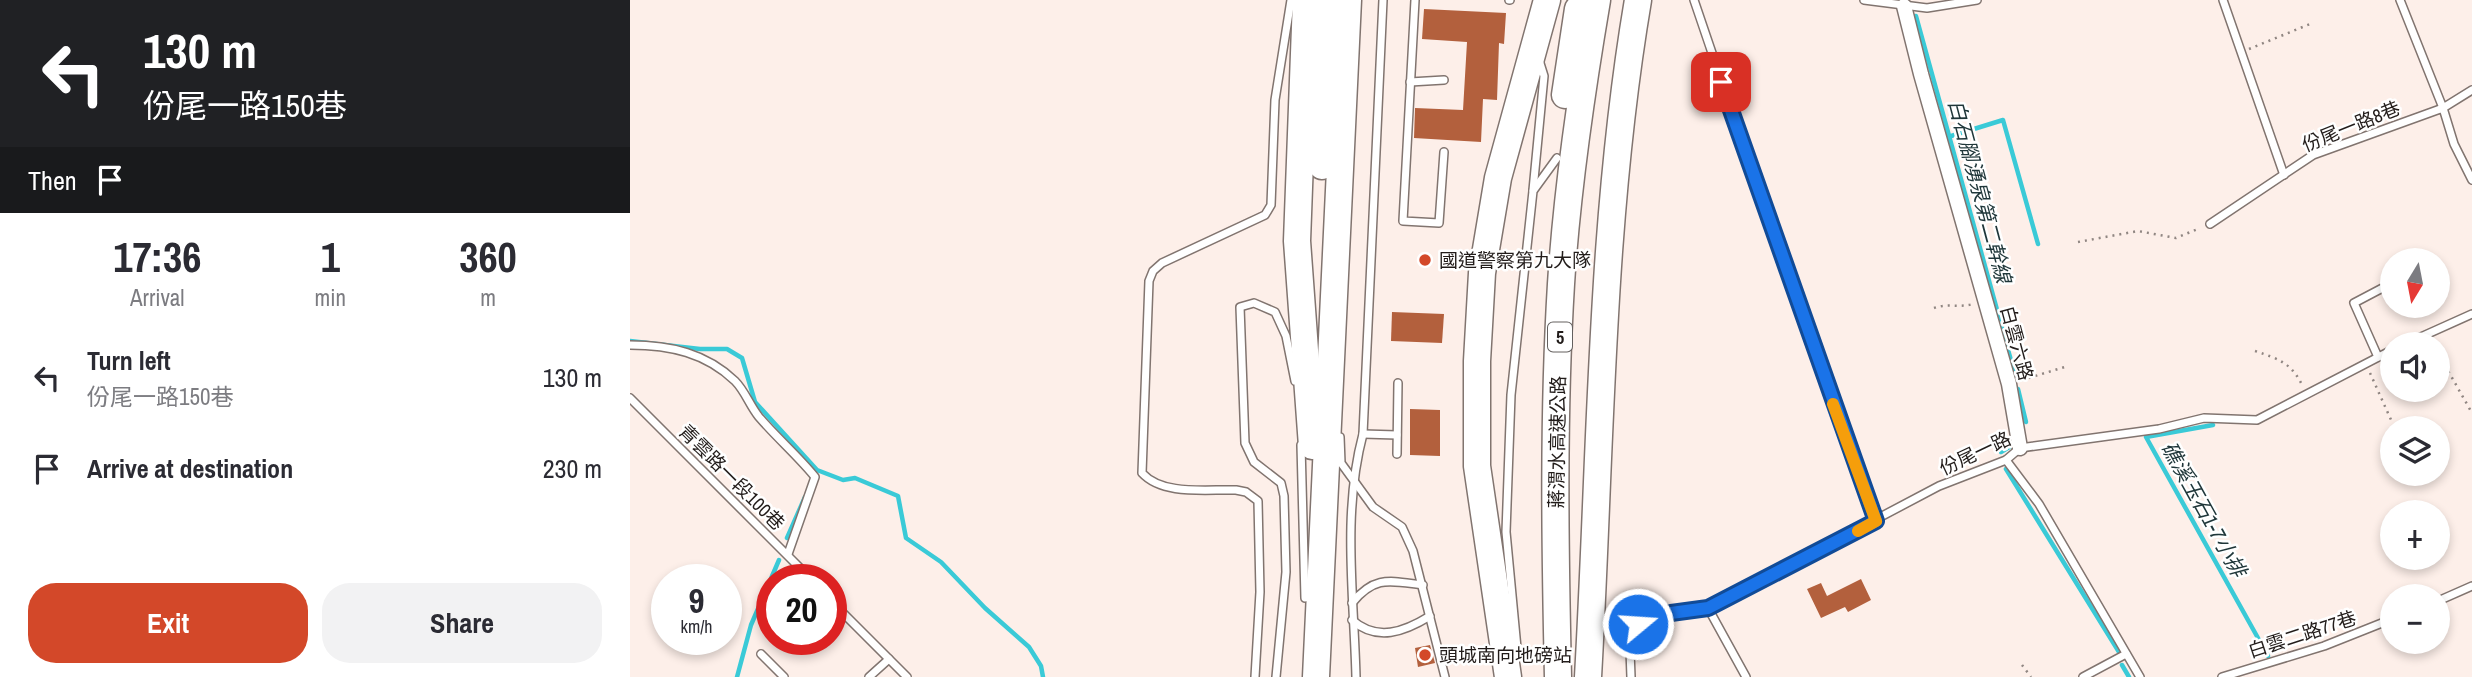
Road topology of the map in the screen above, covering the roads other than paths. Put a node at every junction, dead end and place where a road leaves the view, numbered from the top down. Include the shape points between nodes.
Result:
1 (1348, 0) edge
2 (1383, 0) edge
3 (1415, 0) edge
4 (1547, 0) edge
5 (1580, 0) edge
6 (1597, 0) edge
7 (1638, 0) edge
8 (1695, 0) edge
9 (1864, 0) edge
10 (1977, 0) edge
11 (2223, 0) edge
12 (2400, 0) edge
13 (1308, 3) edge
14 (1905, 6) junction
15 (1535, 46) junction
16 (1444, 80) dead end
17 (1410, 82) junction
18 (2472, 90) edge
19 (2443, 108) junction
20 (1444, 152) dead end
21 (1558, 158) junction
22 (2284, 175) junction
23 (2472, 180) edge
24 (1533, 191) junction
25 (2210, 224) road end
26 (2380, 290) edge
27 (2472, 314) edge
28 (2432, 332) edge
29 (630, 345) edge
30 (2378, 357) joint
31 (1398, 383) dead end
32 (1297, 391) dead end
33 (1329, 393) junction
34 (630, 398) edge
35 (1363, 434) junction
36 (1397, 435) junction
37 (2020, 448) junction
38 (1397, 454) dead end
39 (2006, 460) junction
40 (1353, 481) junction
41 (1876, 521) junction
42 (788, 554) junction
43 (797, 564) edge
44 (1423, 585) junction
45 (2472, 586) edge
46 (2450, 596) edge
47 (1351, 604) junction
48 (1708, 608) junction
49 (1430, 616) junction
50 (847, 617) edge
51 (1352, 619) junction
52 (2380, 624) edge
53 (1517, 652) dead end
54 (2126, 654) junction
55 (762, 655) edge
56 (889, 659) junction
57 (784, 677) edge
58 (869, 677) edge
59 (907, 677) edge
60 (1255, 677) edge
61 (1276, 677) edge
62 (1300, 677) edge
63 (1316, 677) edge
64 (1356, 677) edge
65 (1445, 677) edge
66 (1508, 677) edge
67 (1540, 677) edge
68 (1558, 677) edge
69 (1588, 677) edge
70 (1631, 677) edge
71 (1746, 677) edge
72 (2083, 677) edge
73 (2140, 677) edge
74 (2221, 677) edge

1 - 33 highway
2 - 35 lane
3 - 17 lane
4 - 15 highway
5 - 21 highway, 蔣渭水高速公路 / 5
6 - 68 highway, 蔣渭水高速公路 / 5 via 1573,161 1561,284
7 - 69 highway via 1606,282
8 - 41 lane
9 - 14 lane
10 - 14 lane via 1938,7
11 - 22 lane
12 - 19 lane
13 - 60 lane via 1275,100 1271,205 1265,215 1162,263 1149,281 1142,473 1163,487 1236,490 1258,501 1260,592
13 - 62 highway via 1297,242 1306,441
14 - 37 street, 白雲六路 via 2009,384
15 - 24 lane via 1544,76
15 - 66 highway via 1497,178 1482,273 1477,360 1477,466
16 - 17 lane
17 - 20 lane via 1403,221 1439,223
18 - 19 lane, 份尾一路8巷
19 - 22 lane, 份尾一路8巷 via 2312,155
19 - 23 lane
21 - 24 lane
21 - 67 highway, 蔣渭水高速公路 / 5 via 1541,382
22 - 25 lane, 份尾一路8巷
24 - 53 lane via 1509,425 1506,533
26 - 30 lane via 2354,303
27 - 28 lane
29 - 42 lane via 696,354 714,362 815,477
30 - 37 lane, 份尾一路 via 2257,420 2204,418 2159,429
31 - 36 lane
32 - 61 lane via 1286,336 1275,312 1254,303 1240,307 1245,443 1254,462 1281,483 1284,496 1286,572
33 - 40 lane via 1339,424 1341,463
33 - 63 highway
34 - 42 lane, 青雲路一段100巷
35 - 36 lane
35 - 40 lane
36 - 38 lane
37 - 39 lane, 份尾一路
39 - 41 lane, 份尾一路 via 1939,486
39 - 54 lane via 2039,504
40 - 44 lane via 1373,507 1402,527
40 - 47 lane
41 - 48 lane, 份尾一路
42 - 43 lane, 青雲路一段100巷
44 - 47 lane via 1386,581 1365,587
44 - 49 lane
45 - 46 lane
47 - 51 lane
48 - 70 lane, 份尾一路 via 1638,624 1631,643
48 - 71 lane
49 - 51 lane via 1407,630 1381,633 1363,629
49 - 65 lane
50 - 56 lane
51 - 64 lane
52 - 74 lane, 白雲二路77巷
54 - 72 lane
54 - 73 lane
55 - 57 lane
56 - 58 lane
56 - 59 lane

